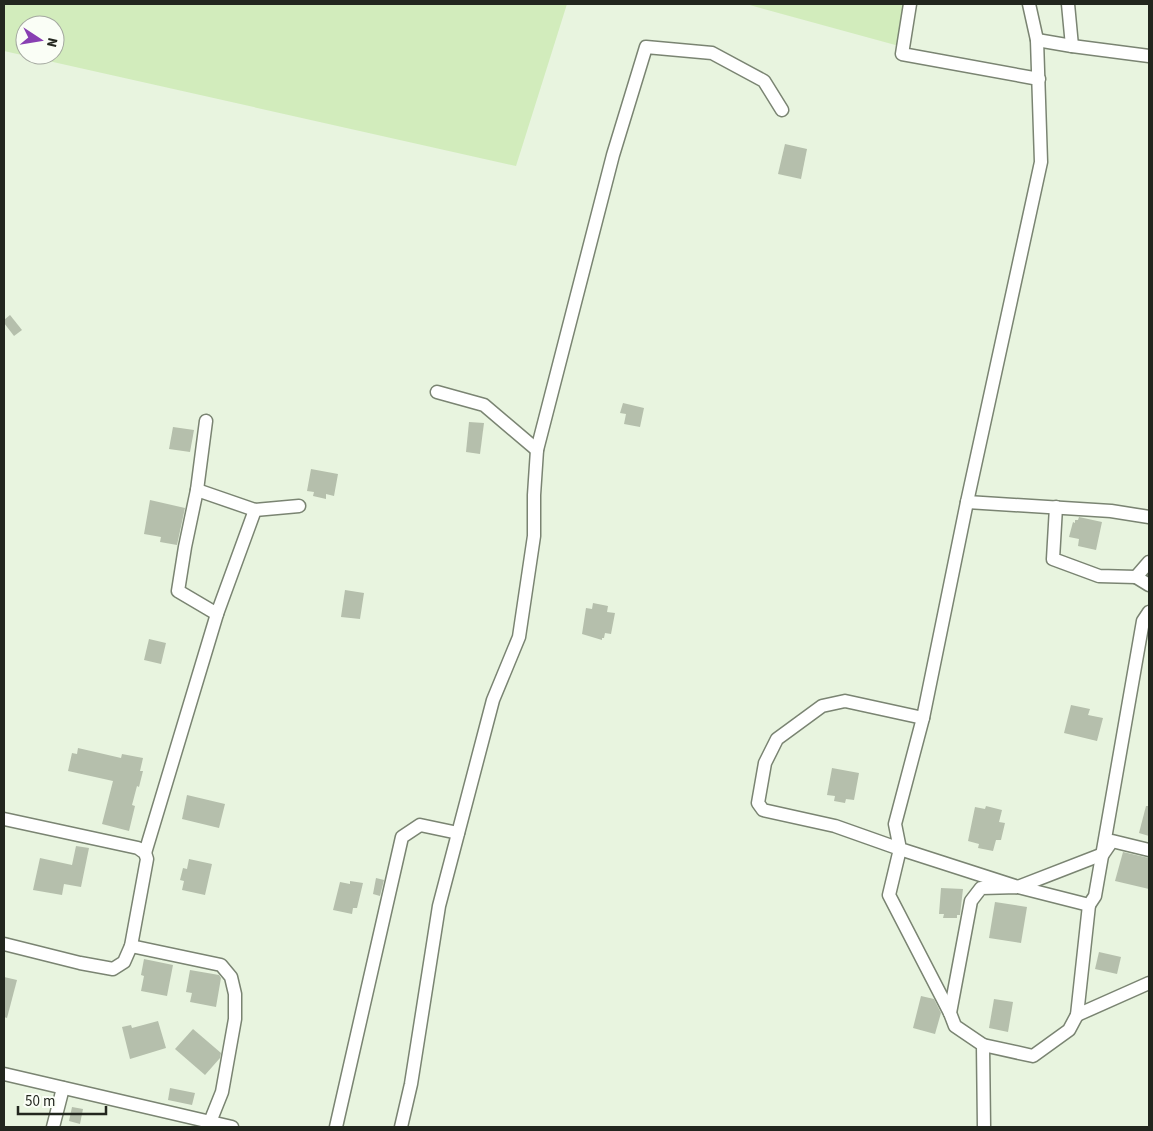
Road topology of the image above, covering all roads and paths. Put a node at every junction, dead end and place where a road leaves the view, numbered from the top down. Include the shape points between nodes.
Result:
1 (910, 4) edge
2 (1028, 4) edge
3 (1068, 4) edge
4 (1037, 40) junction
5 (1072, 46) junction
6 (1149, 54) edge
7 (1039, 79) junction
8 (782, 110) dead end
9 (437, 392) dead end
10 (206, 421) dead end
11 (537, 450) junction
12 (198, 490) junction
13 (967, 502) junction
14 (299, 506) dead end
15 (1056, 507) junction
16 (255, 510) junction
17 (1149, 517) edge
18 (1149, 562) edge
19 (1136, 577) junction
20 (1149, 585) edge
21 (1149, 612) edge
22 (217, 614) junction
23 (923, 718) junction
24 (4, 819) edge
25 (458, 833) junction
26 (900, 849) junction
27 (1149, 850) edge
28 (145, 853) junction
29 (1102, 854) junction
30 (1018, 887) junction
31 (1089, 905) junction
32 (4, 944) edge
33 (131, 946) junction
34 (1149, 983) edge
35 (950, 1013) junction
36 (1077, 1015) junction
37 (983, 1045) junction
38 (4, 1074) edge
39 (63, 1088) junction
40 (210, 1122) junction
41 (53, 1127) edge
42 (232, 1127) edge
43 (336, 1127) edge
44 (401, 1127) edge
45 (984, 1127) edge

1 - 7 street via 902,54
2 - 4 street
3 - 5 street
4 - 5 street
4 - 7 street
5 - 6 street
7 - 13 street via 1041,162
8 - 11 street via 764,81 712,53 646,47 613,155
9 - 11 street via 484,405
10 - 12 street
11 - 25 street via 534,536 519,636 493,700
12 - 16 street
12 - 22 street via 178,591
13 - 15 street
13 - 23 street
14 - 16 street
15 - 17 street
15 - 19 street via 1053,559 1099,576
16 - 22 street
18 - 19 street
19 - 20 street
21 - 29 street via 1143,621
22 - 28 street
23 - 26 street via 895,824
23 - 26 street via 845,702 822,706 777,738 766,763 758,802 763,810 835,826
24 - 28 street via 138,848
25 - 43 street via 420,825 402,837
25 - 44 street via 439,906 411,1084
26 - 30 street
26 - 35 street via 889,895
27 - 29 street via 1112,841
28 - 33 street via 147,859
29 - 30 street
29 - 31 street via 1095,896
30 - 31 street
30 - 35 street via 981,888 971,901
31 - 36 street
32 - 33 street via 113,969 124,962
33 - 40 street via 221,965 231,977 235,1019 222,1092
34 - 36 street
35 - 37 street via 955,1026
36 - 37 street via 1069,1030 1033,1056
37 - 45 street
38 - 39 street
39 - 40 street
39 - 41 street
40 - 42 street

